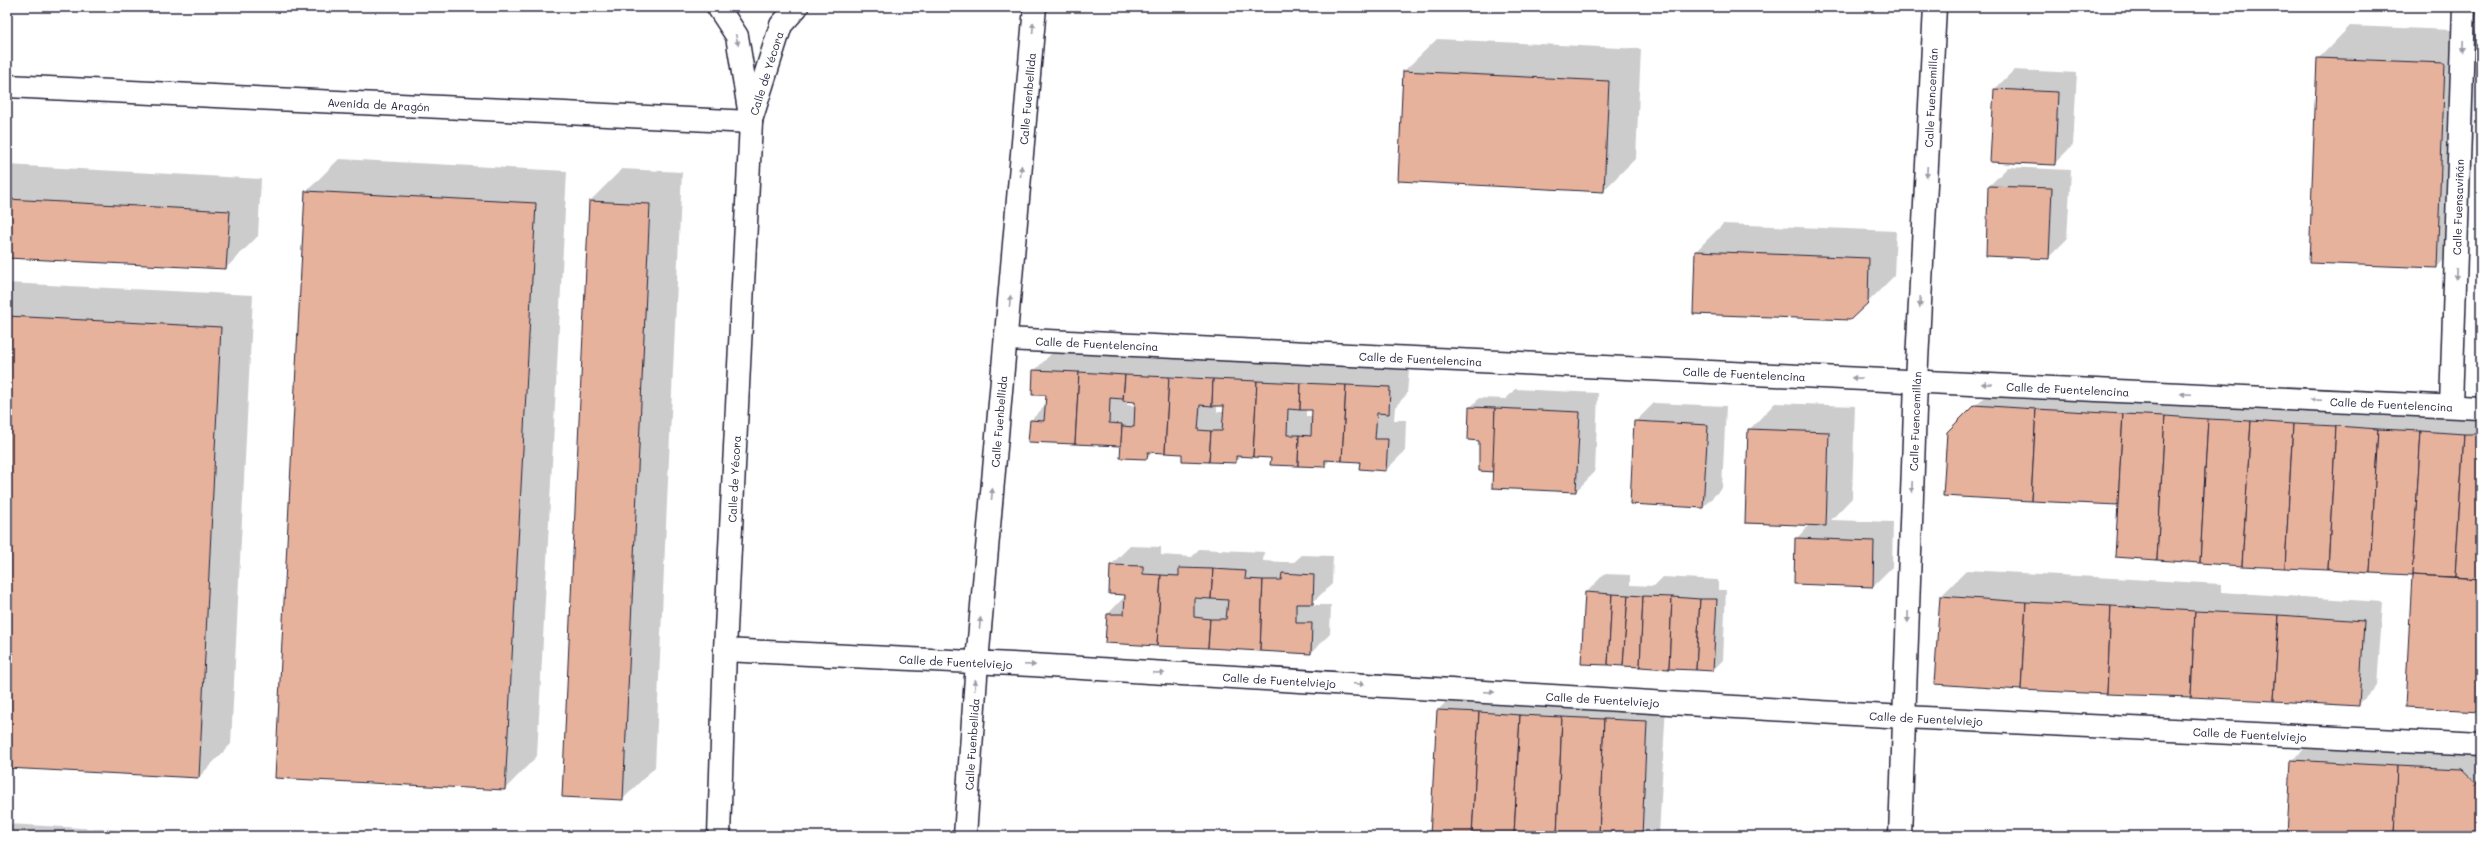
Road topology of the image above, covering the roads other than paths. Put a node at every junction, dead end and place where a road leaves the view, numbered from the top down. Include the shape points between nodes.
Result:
1 (718, 7) edge
2 (797, 7) edge
3 (1035, 7) edge
4 (1935, 7) edge
5 (2464, 7) edge
6 (7, 86) edge
7 (751, 122) junction
8 (1007, 340) junction
9 (1916, 381) junction
10 (2451, 406) junction
11 (2481, 408) edge
12 (725, 650) junction
13 (977, 662) junction
14 (1904, 717) junction
15 (2481, 745) edge
16 (719, 836) edge
17 (964, 836) edge
18 (1900, 836) edge

1 -> 7 street, Calle de Yécora via 737,36
2 - 7 street, Calle de Yécora via 781,25
8 -> 3 street, Calle Fuenbellida
4 -> 9 street, Calle Fuencemillán
5 -> 10 street, Calle Fuensaviñán
6 - 7 street, Avenida de Aragón
7 - 12 street, Calle de Yécora
9 -> 8 street, Calle de Fuentelencina
13 -> 8 street, Calle Fuenbellida
10 -> 9 street, Calle de Fuentelencina
9 -> 14 street, Calle Fuencemillán
10 - 11 street, Calle de Fuentelencina
12 - 13 street, Calle de Fuentelviejo
12 - 16 street, Calle de Yécora
13 -> 14 street, Calle de Fuentelviejo
17 -> 13 street, Calle Fuenbellida
14 - 15 street, Calle de Fuentelviejo
14 - 18 street, Calle Fuencemillán

